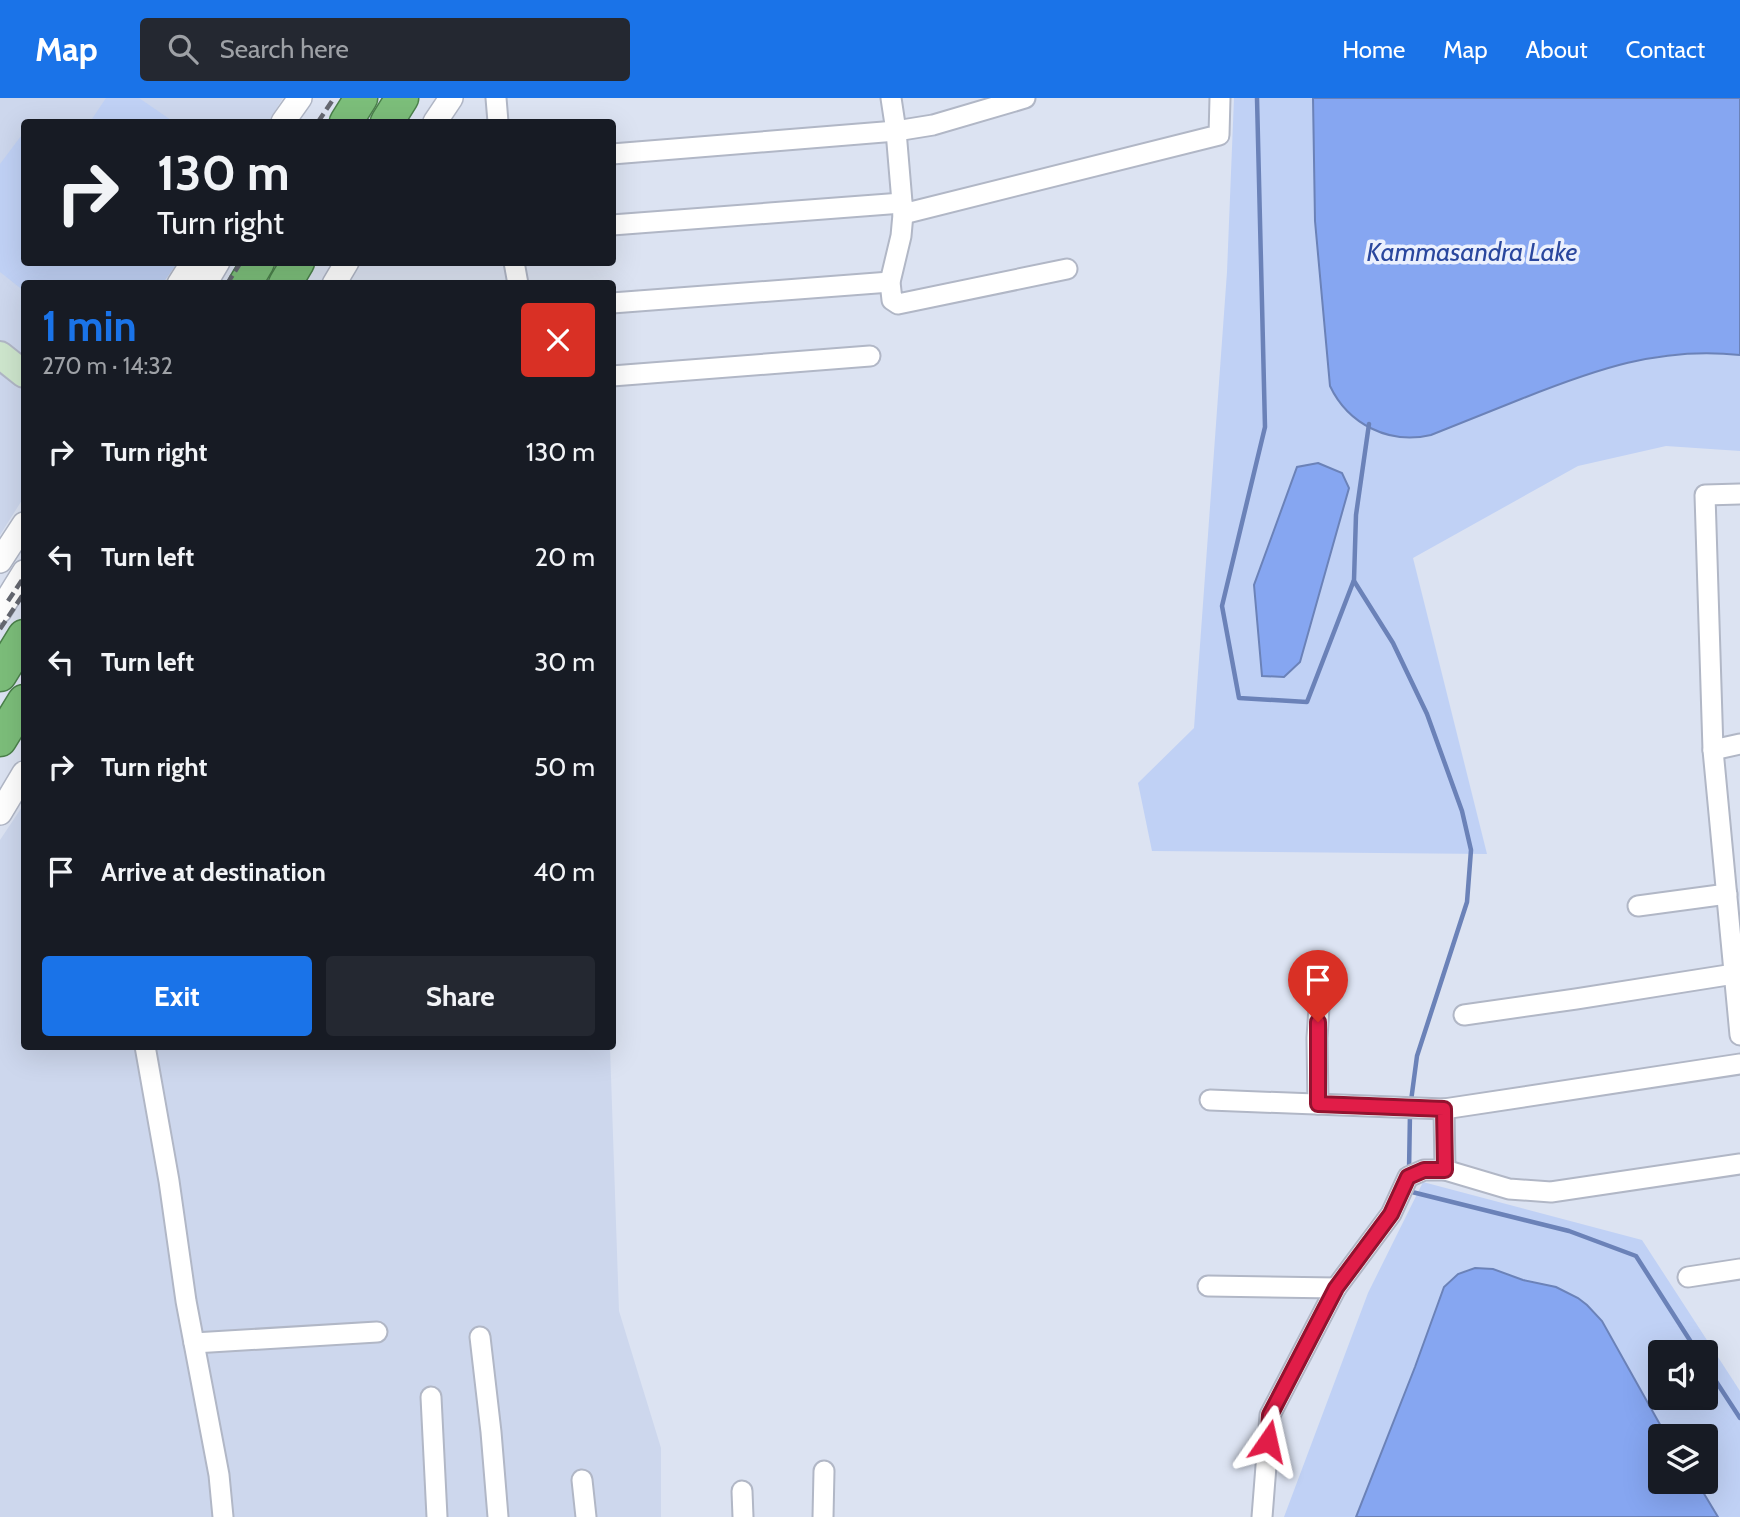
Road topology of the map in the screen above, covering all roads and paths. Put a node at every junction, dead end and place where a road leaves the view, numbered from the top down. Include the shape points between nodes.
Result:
1 (300, 98) edge
2 (361, 98) edge
3 (402, 98) edge
4 (451, 98) edge
5 (496, 98) edge
6 (891, 98) edge
7 (1025, 98) edge
8 (1220, 98) edge
9 (285, 119) edge
10 (348, 119) edge
11 (389, 119) edge
12 (437, 119) edge
13 (498, 119) edge
14 (896, 131) junction
15 (616, 154) edge
16 (902, 209) junction
17 (616, 225) edge
18 (1067, 269) dead end
19 (890, 282) junction
20 (616, 303) edge
21 (0, 355) edge
22 (870, 356) dead end
23 (21, 372) edge
24 (616, 376) edge
25 (1740, 494) edge
26 (21, 529) edge
27 (0, 561) edge
28 (21, 577) edge
29 (0, 611) edge
30 (21, 641) edge
31 (0, 675) edge
32 (21, 706) edge
33 (0, 740) edge
34 (1740, 744) edge
35 (1713, 750) junction
36 (21, 778) edge
37 (0, 813) edge
38 (1727, 894) junction
39 (1638, 906) dead end
40 (1734, 974) junction
41 (1319, 1007) dead end
42 (1464, 1015) dead end
43 (1740, 1035) edge
44 (146, 1050) edge
45 (1740, 1064) edge
46 (1210, 1100) dead end
47 (1318, 1104) junction
48 (1444, 1109) junction
49 (1740, 1164) edge
50 (1445, 1170) junction
51 (1740, 1269) edge
52 (1688, 1277) dead end
53 (1208, 1286) dead end
54 (1336, 1288) junction
55 (377, 1332) dead end
56 (480, 1337) dead end
57 (194, 1343) junction
58 (431, 1397) dead end
59 (824, 1471) dead end
60 (582, 1480) dead end
61 (742, 1490) dead end
62 (223, 1517) edge
63 (438, 1517) edge
64 (498, 1517) edge
65 (586, 1517) edge
66 (743, 1517) edge
67 (823, 1517) edge
68 (1262, 1517) edge

1 - 9 street
2 - 10 highway
3 - 11 highway
4 - 12 street
5 - 13 street
6 - 14 street
7 - 14 street
8 - 16 street via 1219,135
14 - 15 street
14 - 16 street
16 - 17 street
16 - 19 street
18 - 19 street via 898,304 892,300
19 - 20 street
21 - 23 main road
22 - 24 street
25 - 35 street via 1705,495
26 - 27 street
28 - 29 street
30 - 31 highway
32 - 33 highway
34 - 35 street
35 - 38 street
36 - 37 street
38 - 39 street
38 - 40 street
40 - 42 street
40 - 43 street
41 - 47 street
44 - 57 street
45 - 48 street
46 - 47 street
47 - 48 street
48 - 50 street
49 - 50 street via 1551,1192 1509,1189
50 - 54 street via 1424,1170 1408,1177 1391,1214
51 - 52 street
53 - 54 street
54 - 68 street via 1270,1415
55 - 57 street
56 - 64 street
57 - 62 street
58 - 63 street
59 - 67 street
60 - 65 street
61 - 66 street

